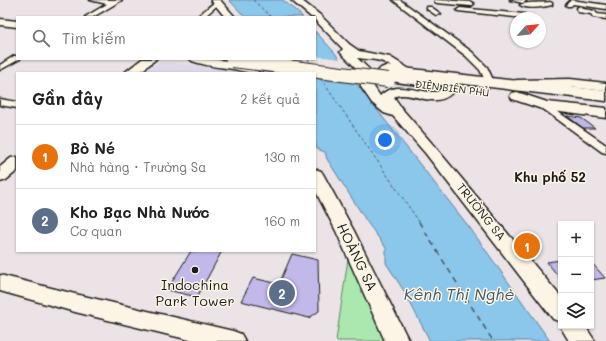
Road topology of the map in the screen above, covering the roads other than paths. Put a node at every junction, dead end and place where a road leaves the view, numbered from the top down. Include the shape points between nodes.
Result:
1 (93, 0) edge
2 (296, 0) edge
3 (396, 0) edge
4 (513, 0) edge
5 (116, 1) edge
6 (216, 1) edge
7 (437, 1) dead end
8 (477, 2) edge
9 (523, 3) edge
10 (550, 4) dead end
11 (569, 5) dead end
12 (606, 7) edge
13 (429, 8) dead end
14 (580, 8) dead end
15 (460, 10) dead end
16 (478, 12) junction
17 (438, 14) dead end
18 (510, 15) edge
19 (0, 16) edge
20 (90, 16) edge
21 (201, 16) edge
22 (229, 16) edge
23 (316, 16) edge
24 (316, 16) edge
25 (606, 17) edge
26 (16, 18) edge
27 (0, 22) edge
28 (16, 24) edge
29 (339, 40) junction
30 (16, 59) edge
31 (149, 60) edge
32 (200, 60) edge
33 (243, 60) edge
34 (260, 60) edge
35 (264, 60) edge
36 (300, 60) edge
37 (0, 68) edge
38 (132, 72) edge
39 (251, 72) edge
40 (263, 72) edge
41 (390, 72) junction
42 (490, 82) junction
43 (456, 83) junction
44 (606, 87) edge
45 (514, 90) junction
46 (606, 92) edge
47 (606, 96) edge
48 (380, 97) junction
49 (543, 97) junction
50 (0, 102) edge
51 (606, 102) edge
52 (16, 105) edge
53 (606, 106) edge
54 (606, 113) edge
55 (606, 150) edge
56 (16, 163) edge
57 (0, 176) edge
58 (317, 183) edge
59 (0, 283) edge
60 (558, 309) edge
61 (573, 329) edge
62 (233, 341) edge
63 (397, 341) edge
64 (583, 341) edge

1 - 5 street
2 - 24 street
3 - 42 street via 469,54 484,69
4 - 9 street
5 - 20 street
6 - 21 street
6 - 22 street
7 - 8 street
8 - 16 street
9 - 10 street via 535,6
11 - 12 street via 571,2
13 - 17 street
14 - 25 street via 580,11 593,12 594,16
15 - 16 street
16 - 18 street
19 - 26 main road
23 - 29 street
27 - 28 main road
29 - 41 street via 356,54
29 - 48 street via 341,47 364,70 365,80
30 - 37 street
31 - 38 main road
32 - 39 street
33 - 41 main road, bridge
34 - 40 street
35 - 41 main road
36 - 41 main road
41 - 43 highway, ĐIỆN BIÊN PHỦ
42 - 43 highway, ĐIỆN BIÊN PHỦ
42 - 45 highway, ĐIỆN BIÊN PHỦ
43 - 45 highway, ĐIỆN BIÊN PHỦ
43 - 48 street via 445,94 436,96 398,91
44 - 45 main road, ĐIỆN BIÊN PHỦ via 570,83
45 - 49 highway, ĐIỆN BIÊN PHỦ
46 - 49 main road, ĐIỆN BIÊN PHỦ via 568,88
47 - 49 highway, ĐIỆN BIÊN PHỦ
48 - 60 street, TRƯỜNG SA via 431,150
49 - 51 highway, ĐIỆN BIÊN PHỦ via 563,96
49 - 53 main road, ĐIỆN BIÊN PHỦ
49 - 54 main road, ĐIỆN BIÊN PHỦ
49 - 55 street
50 - 52 street
56 - 57 main road
58 - 63 street, HOÀNG SA via 345,231
59 - 62 street
61 - 64 street

